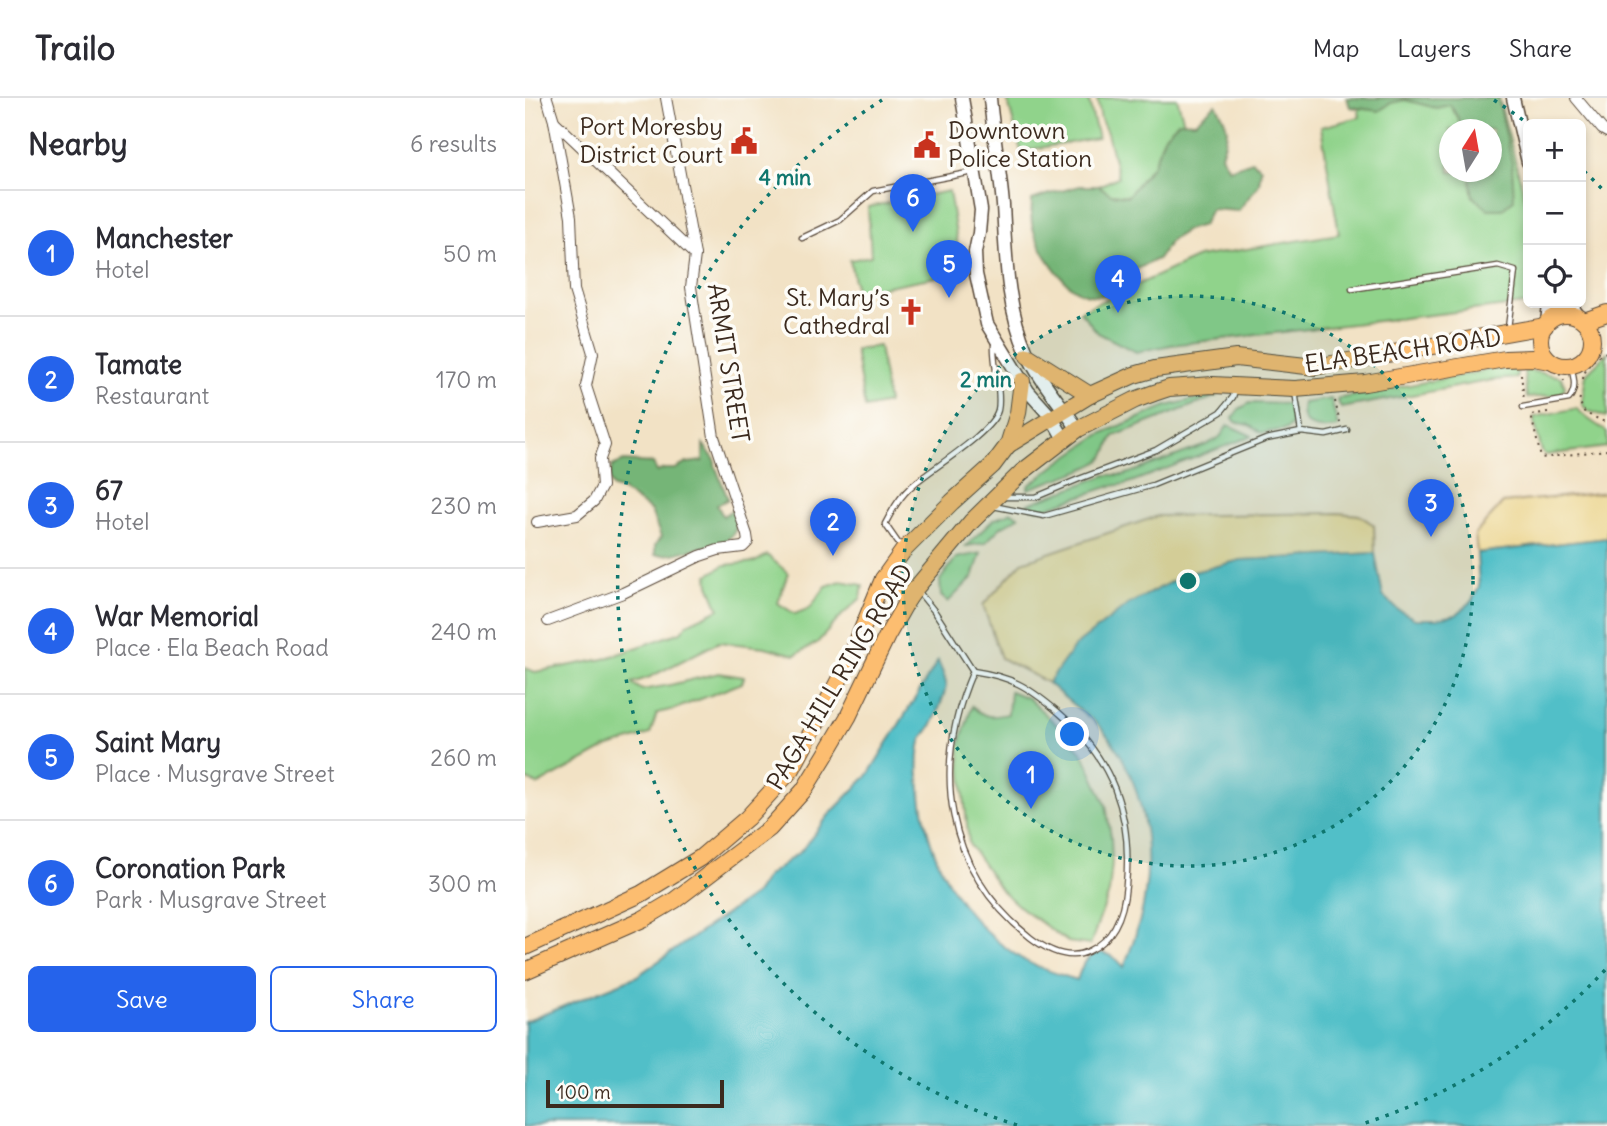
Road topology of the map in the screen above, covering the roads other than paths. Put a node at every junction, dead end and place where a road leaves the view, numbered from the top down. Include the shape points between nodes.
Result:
1 (547, 98) edge
2 (666, 98) edge
3 (962, 98) edge
4 (990, 98) edge
5 (1513, 98) edge
6 (1576, 98) edge
7 (554, 121) junction
8 (1607, 132) edge
9 (1523, 141) edge
10 (968, 173) dead end
11 (1003, 232) junction
12 (979, 233) junction
13 (802, 238) dead end
14 (695, 255) junction
15 (1352, 289) dead end
16 (1548, 308) edge
17 (1573, 308) edge
18 (1607, 313) edge
19 (1583, 320) junction
20 (1546, 324) junction
21 (1507, 332) junction
22 (995, 338) junction
23 (1607, 346) edge
24 (1588, 355) junction
25 (1028, 356) junction
26 (1560, 367) junction
27 (1021, 381) junction
28 (1237, 386) junction
29 (1295, 388) junction
30 (1090, 395) junction
31 (1524, 404) road end
32 (1058, 414) junction
33 (1078, 429) junction
34 (1347, 430) dead end
35 (1301, 432) junction
36 (1064, 439) junction
37 (1004, 451) junction
38 (991, 501) junction
39 (537, 522) dead end
40 (903, 551) junction
41 (883, 579) junction
42 (912, 594) junction
43 (548, 621) dead end
44 (973, 671) junction
45 (525, 947) edge
46 (525, 971) edge

1 - 7 street
2 - 14 street, ARMIT STREET
3 - 12 street via 981,209
4 - 11 street
5 - 9 street
6 - 8 street
7 - 14 street
7 - 39 street via 571,217 574,290 593,353 586,386 605,444 600,459 602,486 594,501 577,516
10 - 13 lane via 873,191 840,220
11 - 12 street
11 - 25 street via 1011,304
12 - 22 street via 976,274 987,324
14 - 43 street, ARMIT STREET via 691,287 715,438 748,542 700,556 623,593
15 - 21 lane via 1498,266 1515,271
16 - 20 street
17 - 19 street
18 - 19 highway
19 - 20 highway via 1567,314
19 - 24 highway via 1592,337
20 - 21 highway, ELA BEACH ROAD
20 - 26 highway via 1541,348
21 - 30 highway, ELA BEACH ROAD via 1315,367 1236,358 1168,366
22 - 27 street
22 - 40 lane via 996,415 896,501 885,524
23 - 24 highway
24 - 26 highway via 1577,364
25 - 30 highway
25 - 32 street
26 - 29 highway, ELA BEACH ROAD via 1533,358 1505,359 1365,383
26 - 31 lane via 1575,383 1569,399
27 - 32 street
27 - 37 highway via 1019,413
28 - 29 highway, ELA BEACH ROAD
28 - 33 highway, ELA BEACH ROAD via 1170,388
28 - 38 lane via 1221,412 1156,450 1036,497
29 - 35 lane
30 - 32 highway, ELA BEACH ROAD
32 - 33 street
32 - 36 street
32 - 37 highway, PAGA HILL RING ROAD
33 - 36 highway, ELA BEACH ROAD
34 - 35 lane via 1326,435
35 - 38 lane via 1266,439 1153,485 1044,516
36 - 38 highway, PAGA HILL RING ROAD
37 - 40 highway, PAGA HILL RING ROAD
38 - 42 highway, PAGA HILL RING ROAD
40 - 41 highway, PAGA HILL RING ROAD
41 - 42 highway
41 - 45 highway, PAGA HILL RING ROAD via 849,661 792,769 747,818 700,858 641,894
42 - 44 lane via 935,612
42 - 46 highway, PAGA HILL RING ROAD via 825,756 804,790 769,828 643,919
44 - 44 lane via 952,741 951,803 962,849 977,878 1016,926 1055,952 1078,955 1089,951 1108,937 1124,902 1126,830 1114,786 1096,752 1031,690 996,674

